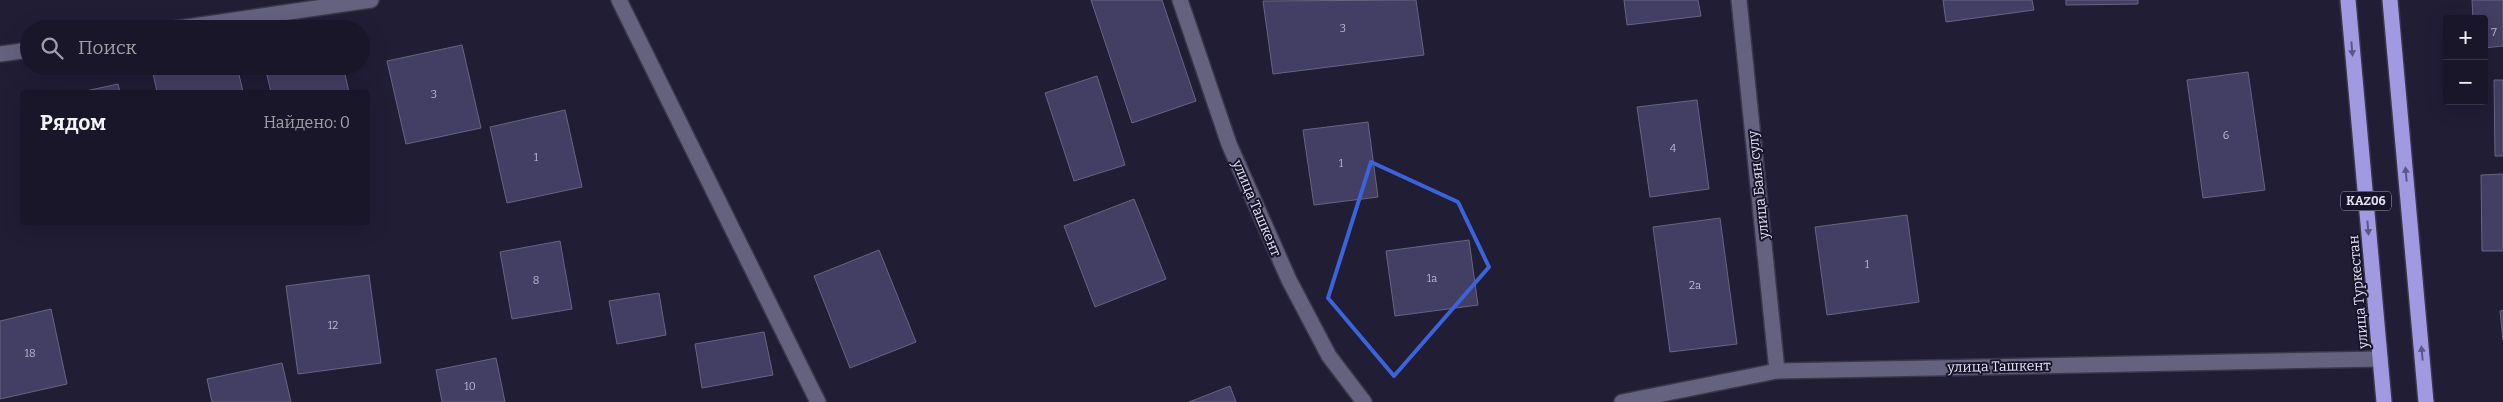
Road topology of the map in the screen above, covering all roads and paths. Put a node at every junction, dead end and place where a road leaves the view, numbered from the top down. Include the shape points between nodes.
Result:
1 (371, 0) edge
2 (618, 0) edge
3 (1180, 0) edge
4 (1738, 0) edge
5 (2348, 0) edge
6 (2390, 0) edge
7 (234, 20) edge
8 (20, 51) edge
9 (0, 54) edge
10 (2380, 359) junction
11 (1777, 371) junction
12 (818, 402) edge
13 (1364, 402) edge
14 (1622, 402) edge
15 (2384, 402) edge
16 (2426, 402) edge

1 - 7 street
2 - 12 street
3 - 13 street, улица Ташкент via 1230,144 1289,280 1329,356
4 - 11 street, улица Баян сулу
5 -> 10 highway, улица Туркестан / KАZ06
16 -> 6 highway, KАZ06
8 - 9 street
10 - 11 street, улица Ташкент
10 - 15 highway, улица Туркестан / KАZ06
11 - 14 street, улица Ташкент

